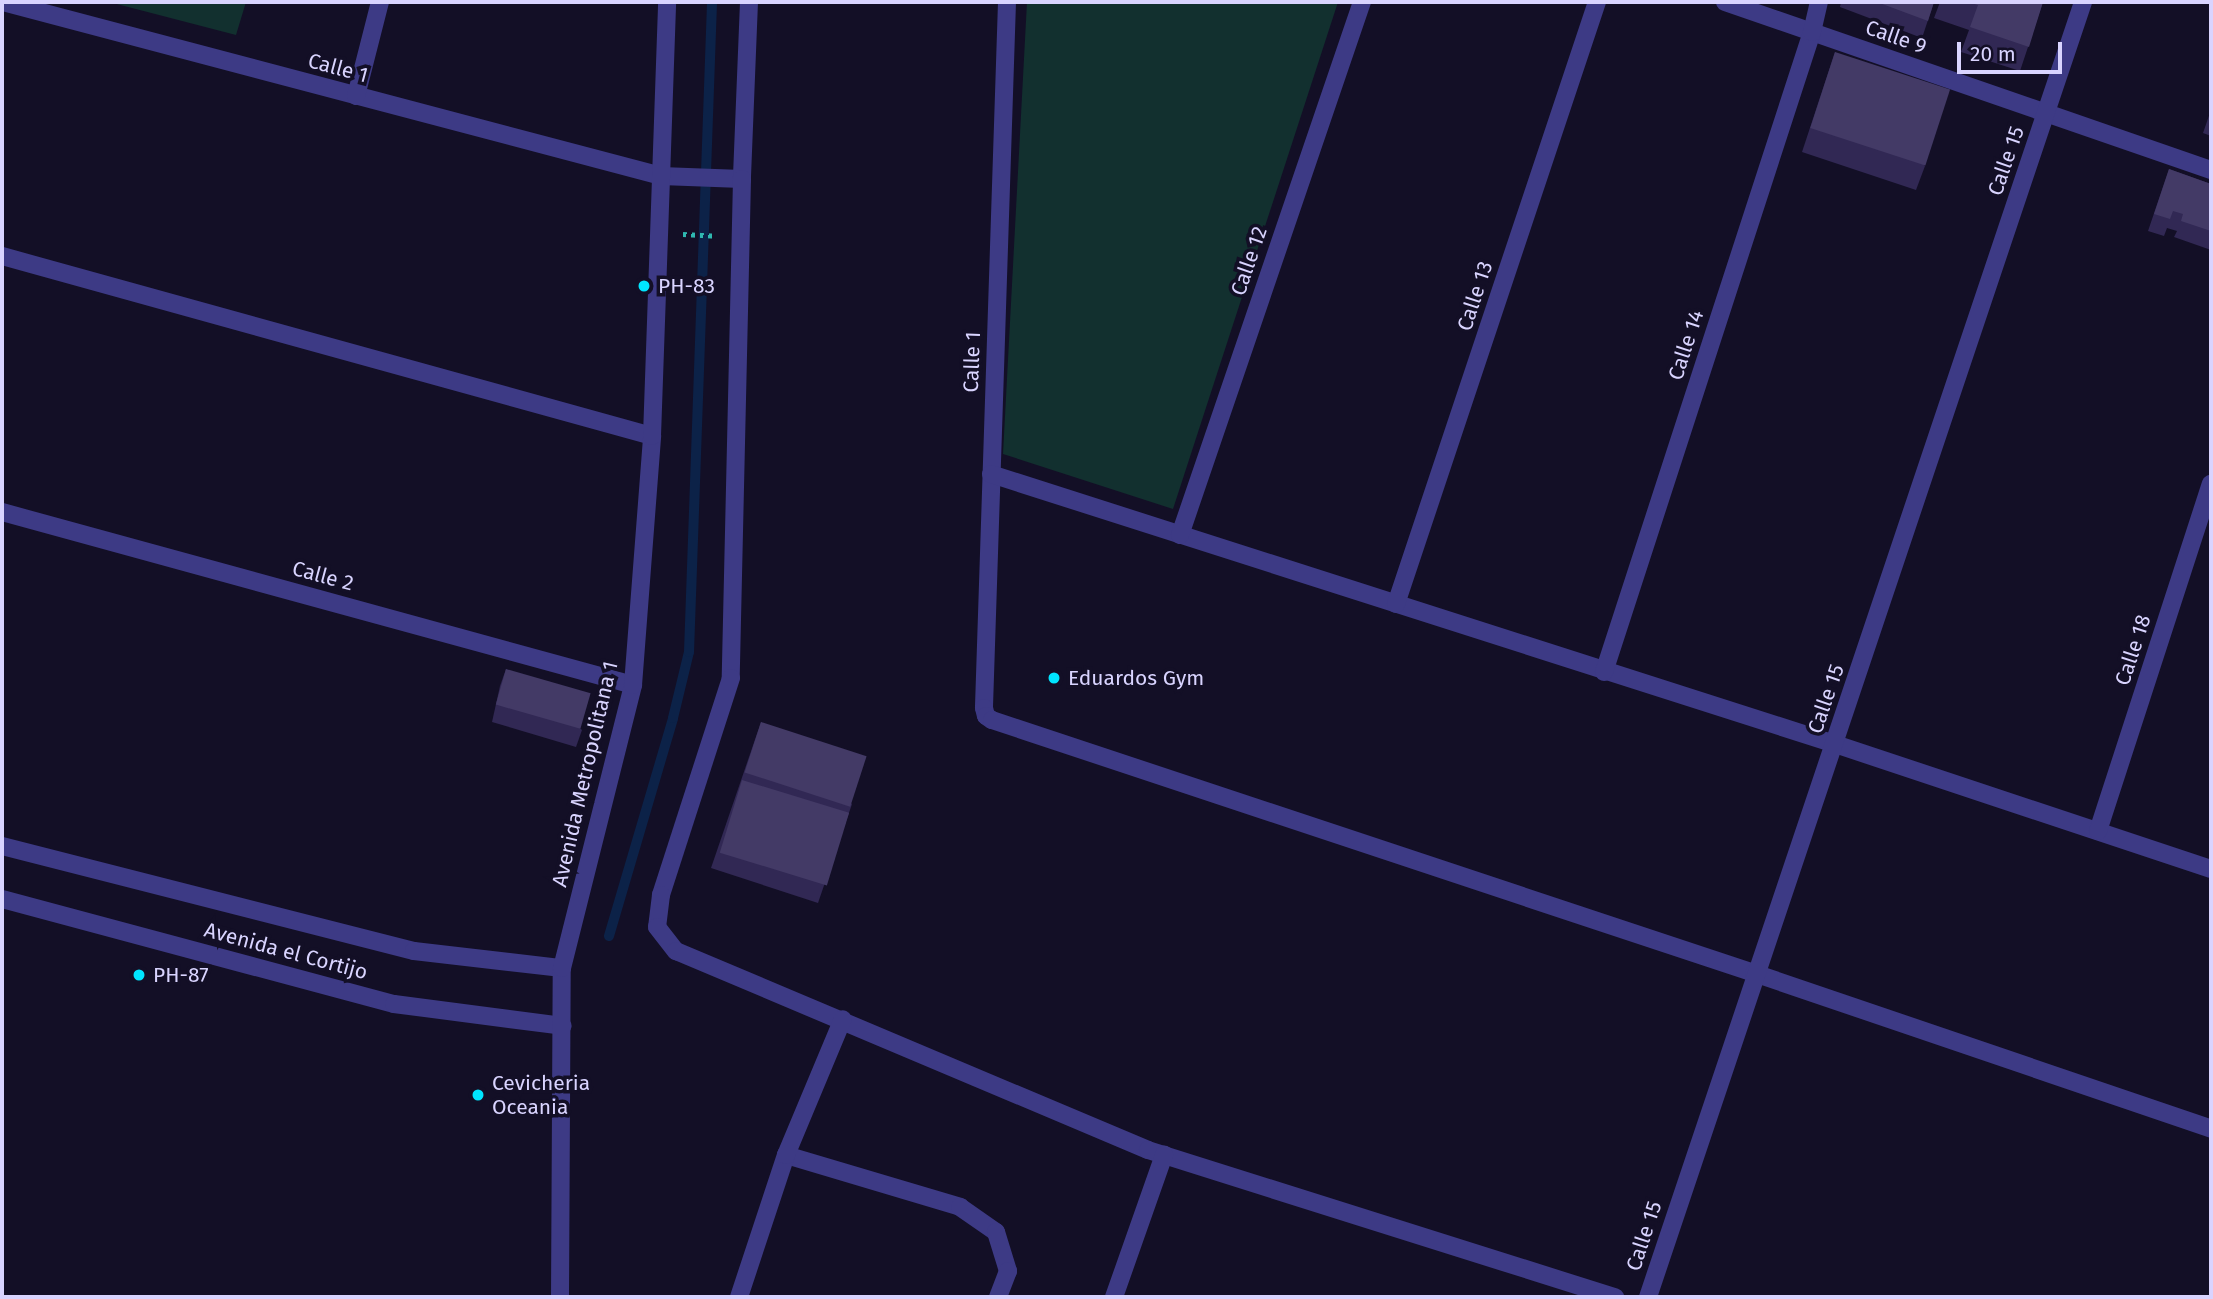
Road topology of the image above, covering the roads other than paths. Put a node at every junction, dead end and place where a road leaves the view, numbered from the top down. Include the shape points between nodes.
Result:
1 (3, 2) edge
2 (380, 2) edge
3 (667, 2) edge
4 (750, 2) edge
5 (1007, 2) edge
6 (1362, 2) edge
7 (1597, 2) edge
8 (1725, 2) edge
9 (1819, 2) edge
10 (2082, 2) edge
11 (1812, 32) junction
12 (356, 96) junction
13 (2046, 115) junction
14 (2211, 170) edge
15 (669, 177) junction
16 (733, 179) junction
17 (2, 256) edge
18 (652, 436) junction
19 (990, 474) junction
20 (2211, 484) edge
21 (2, 512) edge
22 (1180, 535) junction
23 (1396, 604) junction
24 (1604, 672) junction
25 (633, 685) junction
26 (1835, 744) junction
27 (2098, 831) junction
28 (2, 846) edge
29 (2211, 869) edge
30 (2, 899) edge
31 (562, 968) junction
32 (1755, 972) junction
33 (843, 1019) junction
34 (563, 1026) junction
35 (2211, 1129) edge
36 (786, 1155) junction
37 (1164, 1155) junction
38 (560, 1297) edge
39 (739, 1297) edge
40 (998, 1297) edge
41 (1114, 1297) edge
42 (1615, 1297) edge
43 (1648, 1297) edge

1 - 12 street, Calle 1
2 - 12 street
3 - 15 street, Avenida Metropolitana 1
4 - 16 street
5 - 19 street, Calle 1
6 - 22 street, Calle 12
7 - 23 street, Calle 13
8 - 11 street, Calle 9
9 - 11 street, Calle 14
10 - 13 street, Calle 15
11 - 13 street, Calle 9
11 - 24 street, Calle 14
12 - 15 street, Calle 1
13 - 14 street, Calle 9
13 - 26 street, Calle 15
15 - 16 street
15 - 18 street, Avenida Metropolitana 1
16 - 33 street via 731,678 661,895 657,927 676,951
17 - 18 street
18 - 25 street, Avenida Metropolitana 1
19 - 22 street
19 - 32 street, Calle 1 via 984,708 992,720
20 - 27 street, Calle 18
21 - 25 street, Calle 2
22 - 23 street
23 - 24 street
24 - 26 street
25 - 31 street, Avenida Metropolitana 1
26 - 27 street
26 - 32 street, Calle 15
27 - 29 street
28 - 31 street, Avenida el Cortijo via 414,951
30 - 34 street, Avenida el Cortijo via 394,1004
31 - 34 street, Avenida Metropolitana 1
32 - 35 street
32 - 43 street, Calle 15
33 - 36 street
33 - 37 street
34 - 38 street, Avenida Metropolitana 1
36 - 39 street
36 - 40 street via 960,1206 996,1231 1008,1271
37 - 41 street
37 - 42 street

